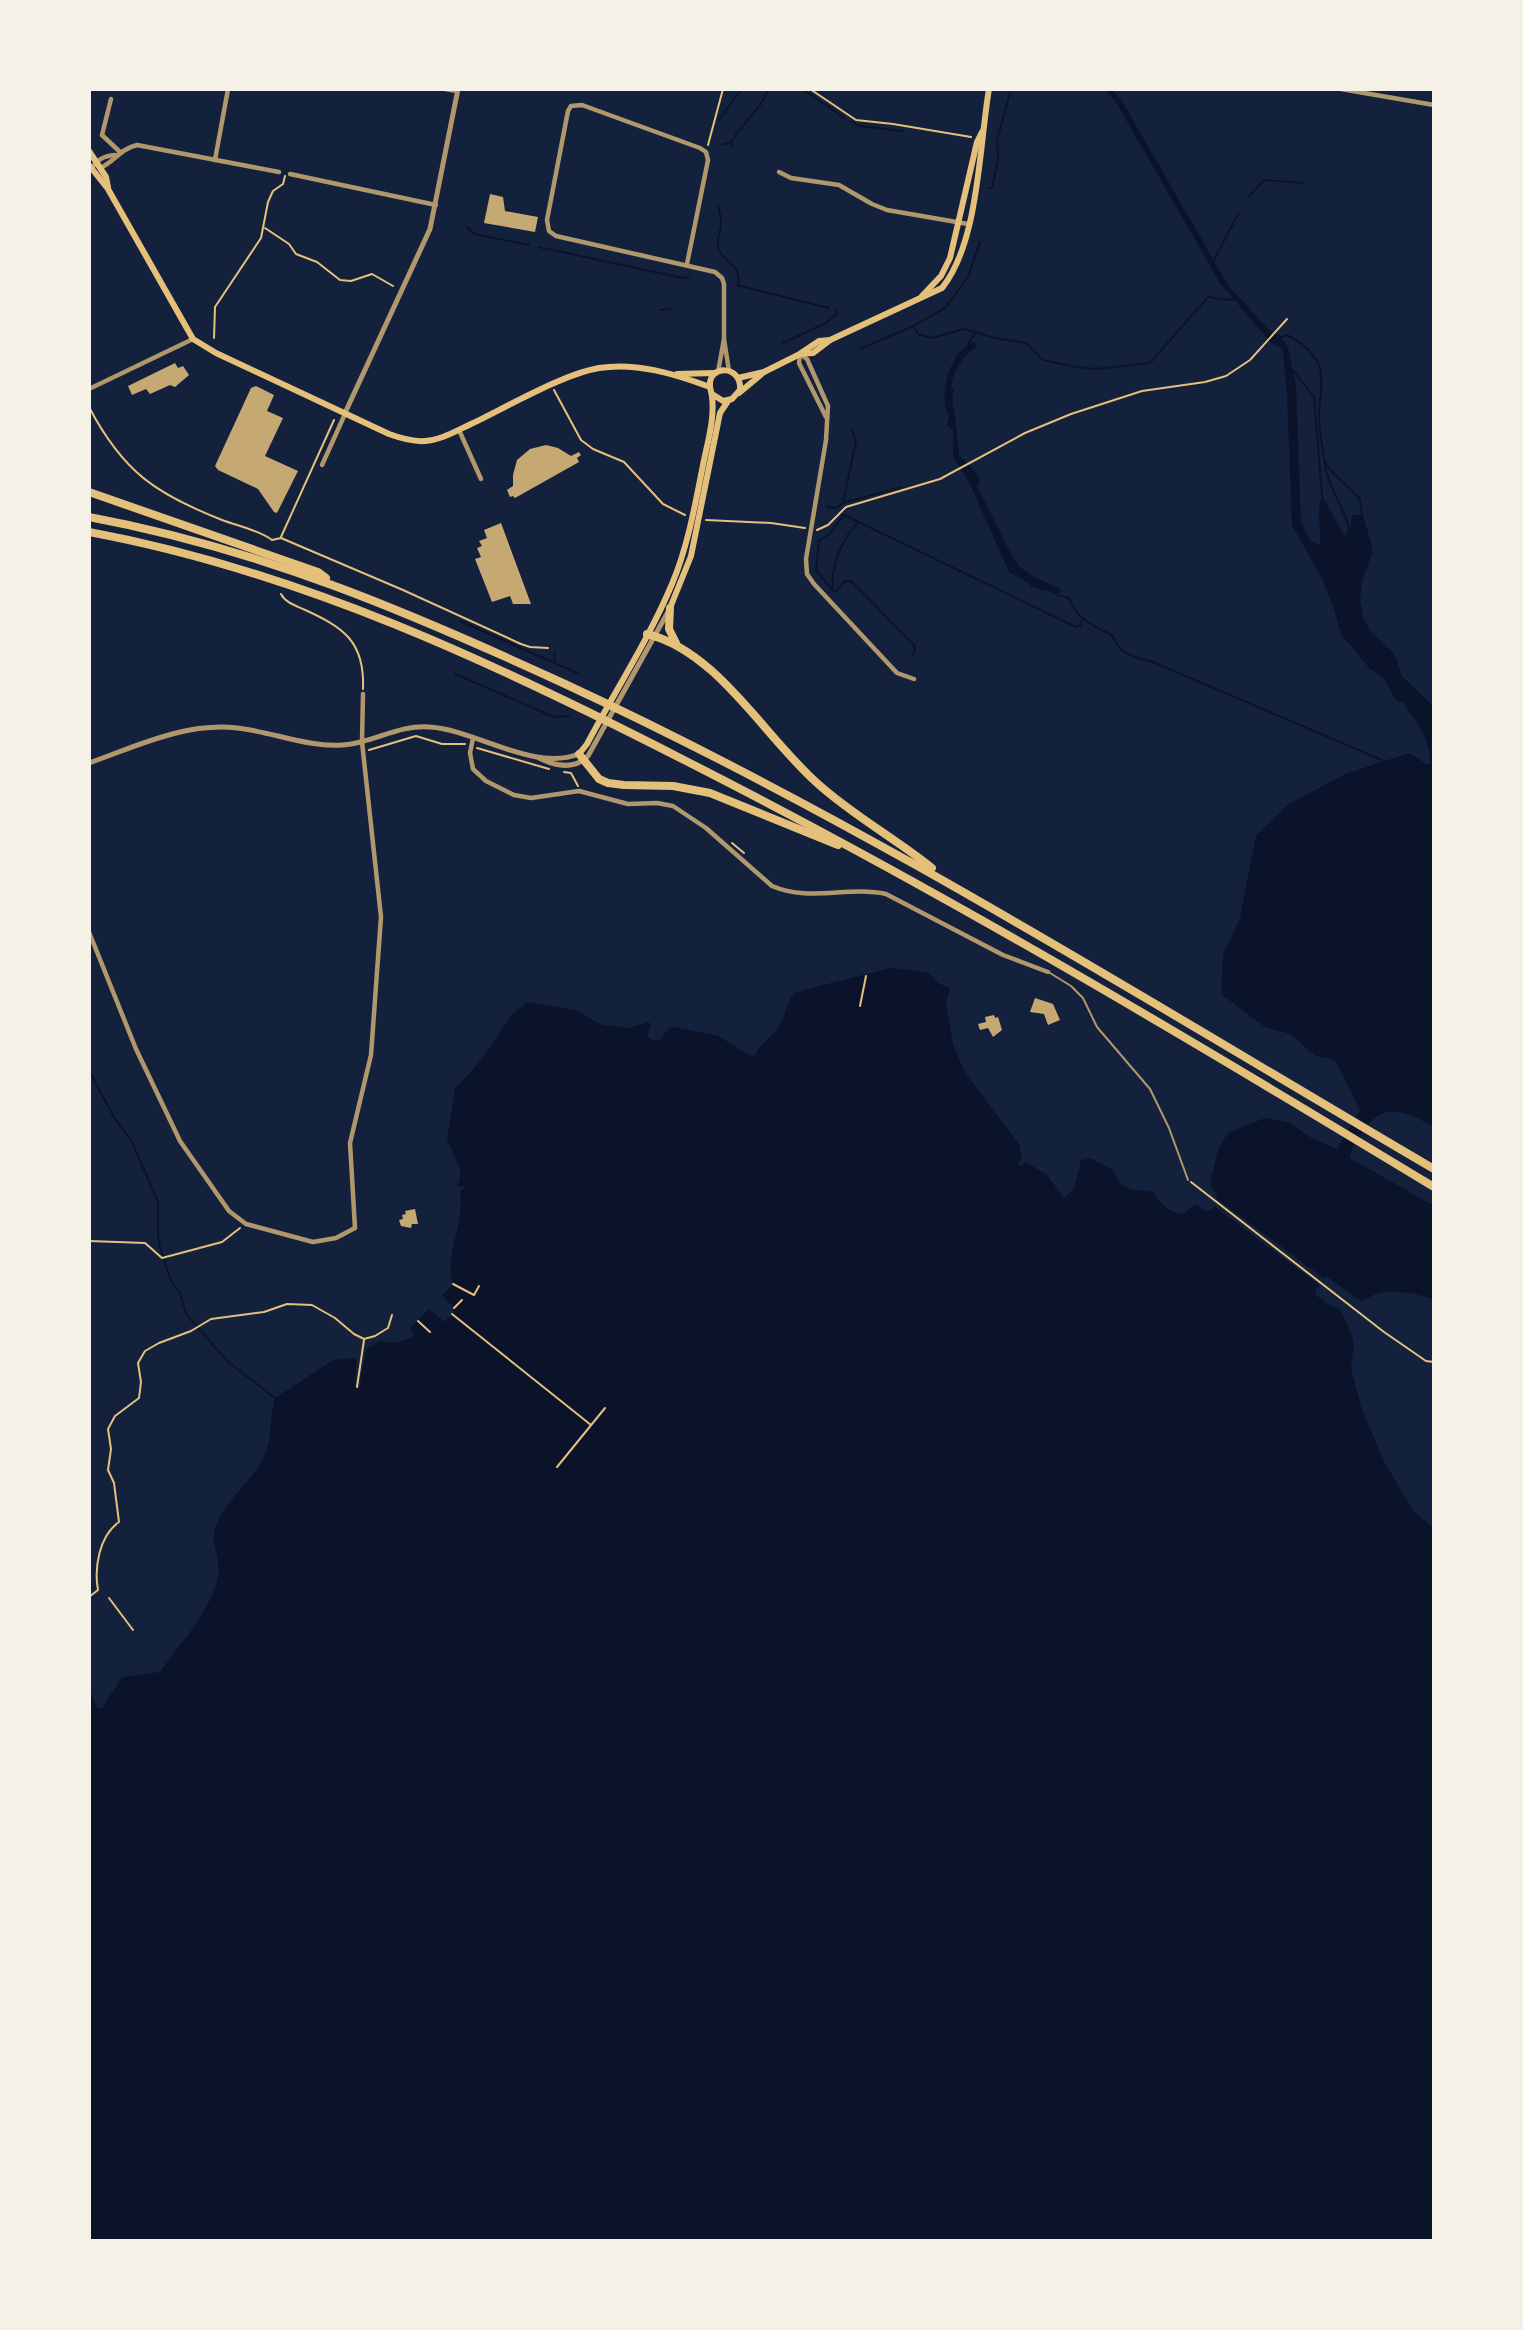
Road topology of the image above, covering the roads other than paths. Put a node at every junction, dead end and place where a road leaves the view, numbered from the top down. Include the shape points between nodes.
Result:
1 (228, 89) edge
2 (445, 89) edge
3 (989, 89) edge
4 (1340, 89) edge
5 (457, 90) edge
6 (111, 99) dead end
7 (1434, 105) edge
8 (982, 132) junction
9 (89, 151) edge
10 (118, 154) junction
11 (215, 160) junction
12 (92, 166) edge
13 (101, 168) junction
14 (279, 172) dead end
15 (779, 172) dead end
16 (290, 174) dead end
17 (108, 189) junction
18 (436, 205) junction
19 (960, 222) junction
20 (968, 224) junction
21 (687, 264) junction
22 (921, 298) junction
23 (724, 339) junction
24 (193, 340) junction
25 (800, 354) junction
26 (729, 371) junction
27 (764, 372) junction
28 (717, 373) junction
29 (668, 374) junction
30 (738, 378) junction
31 (89, 389) edge
32 (711, 391) junction
33 (738, 394) junction
34 (727, 401) junction
35 (345, 413) junction
36 (459, 430) junction
37 (322, 465) dead end
38 (481, 479) dead end
39 (89, 492) edge
40 (89, 497) edge
41 (125, 505) junction
42 (698, 506) junction
43 (89, 517) edge
44 (693, 530) junction
45 (89, 532) edge
46 (334, 583) junction
47 (670, 608) junction
48 (650, 634) junction
49 (678, 645) junction
50 (914, 679) dead end
51 (363, 694) road end
52 (473, 737) junction
53 (362, 742) junction
54 (581, 757) junction
55 (89, 763) edge
56 (865, 855) junction
57 (951, 883) junction
58 (89, 932) edge
59 (1048, 972) joint
60 (1434, 1169) edge
61 (1188, 1180) road end
62 (1434, 1187) edge

1 - 11 street
2 - 5 street
3 - 8 main road
4 - 7 street
5 - 18 street
6 - 10 street via 102,135
8 - 19 main road
8 - 20 main road
9 - 12 main road
10 - 11 street via 137,145
10 - 12 street
10 - 13 street
11 - 14 street
12 - 13 main road
12 - 17 main road
13 - 17 main road
15 - 19 street via 839,185 887,209
16 - 18 street
17 - 24 main road
18 - 35 street via 425,240
19 - 20 street
19 - 22 main road via 946,268
20 - 22 main road via 951,276 942,288
21 - 21 street via 549,231 547,220 571,106 582,105 706,152
21 - 23 street via 722,278
22 - 25 main road
23 - 26 street
23 - 28 street
24 - 31 street
24 - 35 main road
25 - 27 main road
25 - 50 street via 807,359 827,400 826,440 806,559 810,579 897,673
26 - 28 main road
26 - 30 main road
27 - 30 main road
27 - 33 main road
28 - 29 main road
28 - 32 main road via 711,379
29 - 32 main road
29 - 36 main road via 635,367 592,369
30 - 33 main road
32 - 34 main road
32 - 42 main road via 711,425
33 - 34 main road
34 - 42 main road via 720,413
35 - 36 main road via 412,441 439,439
35 - 37 street
36 - 38 street
39 - 41 highway
40 - 41 highway
41 - 46 highway via 318,572
42 - 44 main road
43 - 46 highway via 207,543
44 - 47 main road via 685,575
44 - 48 main road
45 - 56 highway via 256,573 361,611 607,722
46 - 57 highway via 430,622 662,730
47 - 48 street
47 - 49 highway via 669,629
48 - 49 highway
48 - 54 main road
49 - 57 highway via 718,677 819,785
51 - 53 street
52 - 53 street via 421,726
52 - 54 street via 536,756
52 - 59 street via 473,769 514,795 531,798 579,791 628,804 673,806 783,891 886,894 1003,956
53 - 55 street via 323,746 237,728 205,727
53 - 58 street via 382,917 371,1055 350,1143 355,1228 313,1242 246,1224 229,1210 180,1141 136,1049
54 - 56 highway via 608,783 710,793
56 - 62 highway via 1052,960
57 - 60 highway
59 - 61 lane via 1083,998 1097,1027 1150,1088

